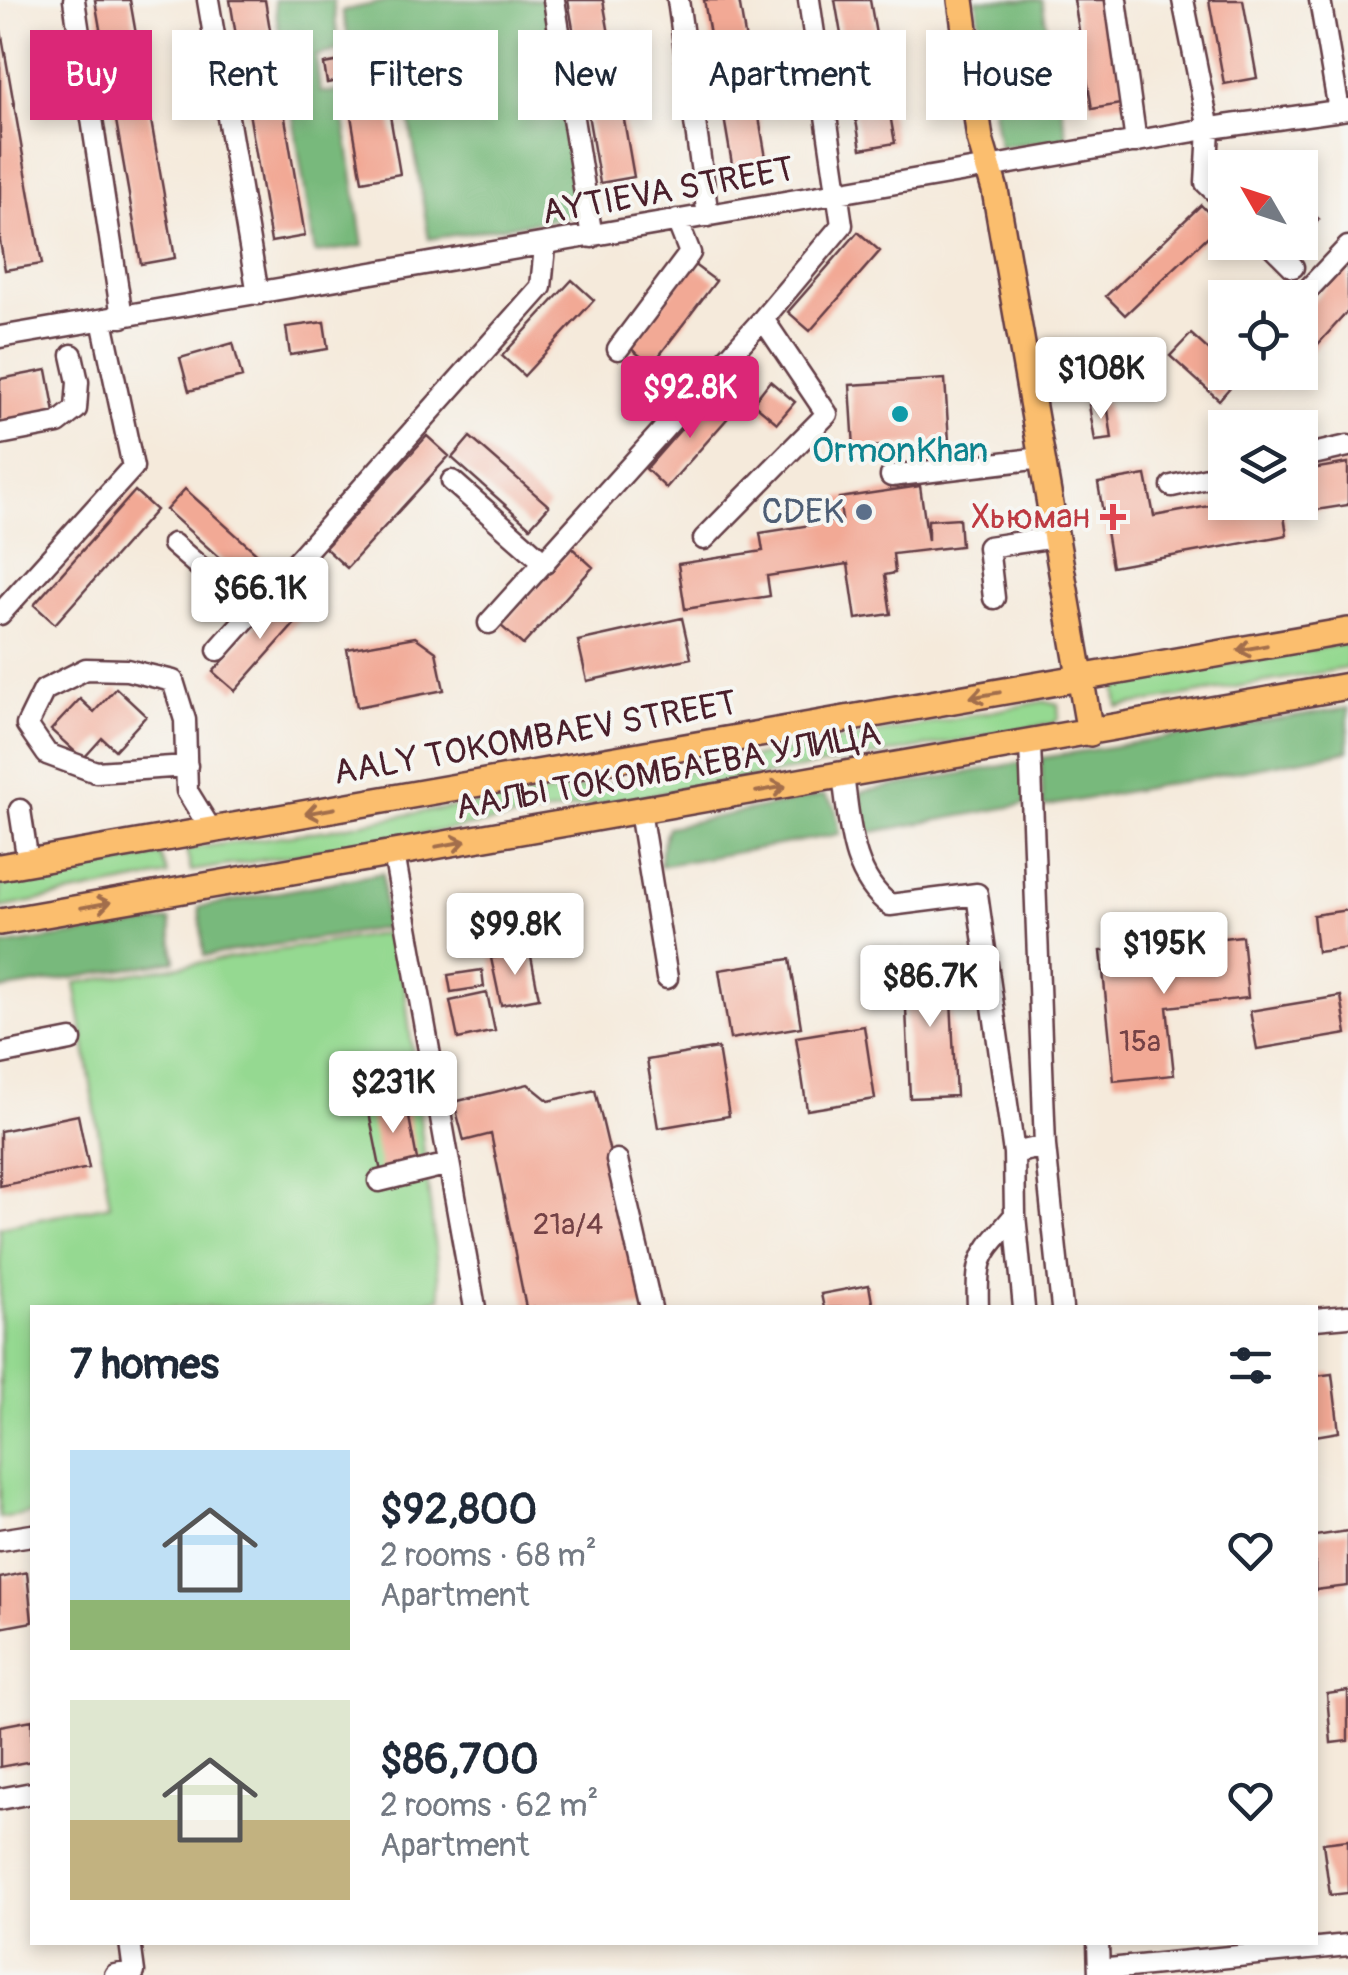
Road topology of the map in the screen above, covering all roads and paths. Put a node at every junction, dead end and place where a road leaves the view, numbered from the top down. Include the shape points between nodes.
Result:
1 (74, 0) edge
2 (208, 0) edge
3 (554, 0) edge
4 (678, 0) edge
5 (809, 0) edge
6 (960, 0) edge
7 (1116, 0) edge
8 (1183, 0) edge
9 (1320, 0) edge
10 (1344, 110) edge
11 (1208, 128) junction
12 (1136, 142) junction
13 (987, 167) junction
14 (1208, 185) edge
15 (839, 192) junction
16 (708, 216) junction
17 (678, 220) junction
18 (592, 237) junction
19 (545, 246) junction
20 (1348, 246) edge
21 (1286, 260) edge
22 (1293, 267) dead end
23 (1317, 280) edge
24 (258, 294) junction
25 (112, 318) junction
26 (763, 319) junction
27 (0, 337) edge
28 (618, 349) dead end
29 (72, 356) dead end
30 (0, 434) edge
31 (1348, 446) edge
32 (1318, 453) edge
33 (1042, 458) junction
34 (891, 476) dead end
35 (1208, 478) edge
36 (452, 481) dead end
37 (1172, 486) dead end
38 (1056, 537) junction
39 (704, 540) dead end
40 (173, 544) dead end
41 (544, 563) junction
42 (994, 598) dead end
43 (252, 612) junction
44 (0, 614) edge
45 (490, 623) dead end
46 (1348, 631) edge
47 (218, 650) dead end
48 (1082, 678) junction
49 (1348, 686) edge
50 (1090, 734) junction
51 (1030, 744) junction
52 (186, 766) junction
53 (843, 776) junction
54 (20, 810) dead end
55 (640, 811) junction
56 (210, 830) junction
57 (394, 854) junction
58 (28, 862) junction
59 (0, 867) edge
60 (402, 896) junction
61 (0, 922) edge
62 (667, 978) dead end
63 (71, 1040) dead end
64 (0, 1054) edge
65 (1045, 1146) junction
66 (1014, 1153) junction
67 (617, 1160) dead end
68 (448, 1164) junction
69 (378, 1181) dead end
70 (1015, 1215) junction
71 (474, 1305) edge
72 (482, 1305) edge
73 (650, 1305) edge
74 (978, 1305) edge
75 (1024, 1305) edge
76 (1062, 1305) edge
77 (1348, 1316) edge
78 (1318, 1319) edge
79 (30, 1534) edge
80 (0, 1540) edge
81 (30, 1792) edge
82 (0, 1799) edge
83 (130, 1945) edge
84 (1098, 1945) edge
85 (1348, 1945) edge
86 (1099, 1972) edge
87 (115, 1975) edge

1 - 25 street
2 - 24 street
3 - 18 street
4 - 16 street
5 - 15 street
6 - 13 main road
7 - 12 street
8 - 11 street
9 - 10 street
10 - 11 street, AYTIEVA STREET
11 - 12 street, AYTIEVA STREET
11 - 14 street
12 - 13 street, AYTIEVA STREET
13 - 15 street, AYTIEVA STREET
13 - 33 main road
15 - 16 street, AYTIEVA STREET
15 - 26 street via 842,225
16 - 17 street, AYTIEVA STREET
17 - 18 street, AYTIEVA STREET
17 - 28 street via 690,253
18 - 19 street, AYTIEVA STREET
19 - 24 street, AYTIEVA STREET
19 - 43 street via 541,287
20 - 23 street
21 - 22 street
24 - 25 street, AYTIEVA STREET
25 - 27 street, AYTIEVA STREET
25 - 44 street via 133,468
26 - 39 street via 827,414
26 - 41 street
29 - 30 street via 76,409 58,422
31 - 32 street
33 - 34 street
33 - 38 main road
35 - 37 street
36 - 41 street
38 - 42 street via 988,547
38 - 48 main road
40 - 43 street
41 - 45 street
43 - 47 street
46 -> 48 main road
48 - 50 main road
48 -> 56 main road, AALY TOKOMBAEV STREET
49 - 50 main road, ААЛЫ ТОКОМБАЕВА УЛИЦА
50 - 51 main road, ААЛЫ ТОКОМБАЕВА УЛИЦА
51 - 53 main road, ААЛЫ ТОКОМБАЕВА УЛИЦА
51 - 65 street
52 - 52 street via 185,720 173,681 86,669 44,690 27,725 47,754 96,772
52 - 56 street via 187,792
55 -> 53 main road, ААЛЫ ТОКОМБАЕВА УЛИЦА
53 - 66 street via 853,840 872,891 890,904 977,894
54 - 58 street
57 -> 55 main road, ААЛЫ ТОКОМБАЕВА УЛИЦА
55 - 62 street
56 - 58 main road, AALY TOKOMBAEV STREET
57 - 60 street
61 -> 57 main road, ААЛЫ ТОКОМБАЕВА УЛИЦА
58 - 59 main road, AALY TOKOMBAEV STREET
60 - 68 street
60 - 72 street
63 - 64 street
65 - 66 street
65 - 76 street
66 - 70 street
67 - 73 street
68 - 69 street
68 - 71 street
70 - 74 street via 980,1257
70 - 75 street
77 - 78 street
79 - 80 street
81 - 82 street
83 - 87 street via 134,1972
84 - 86 street
85 - 86 street

